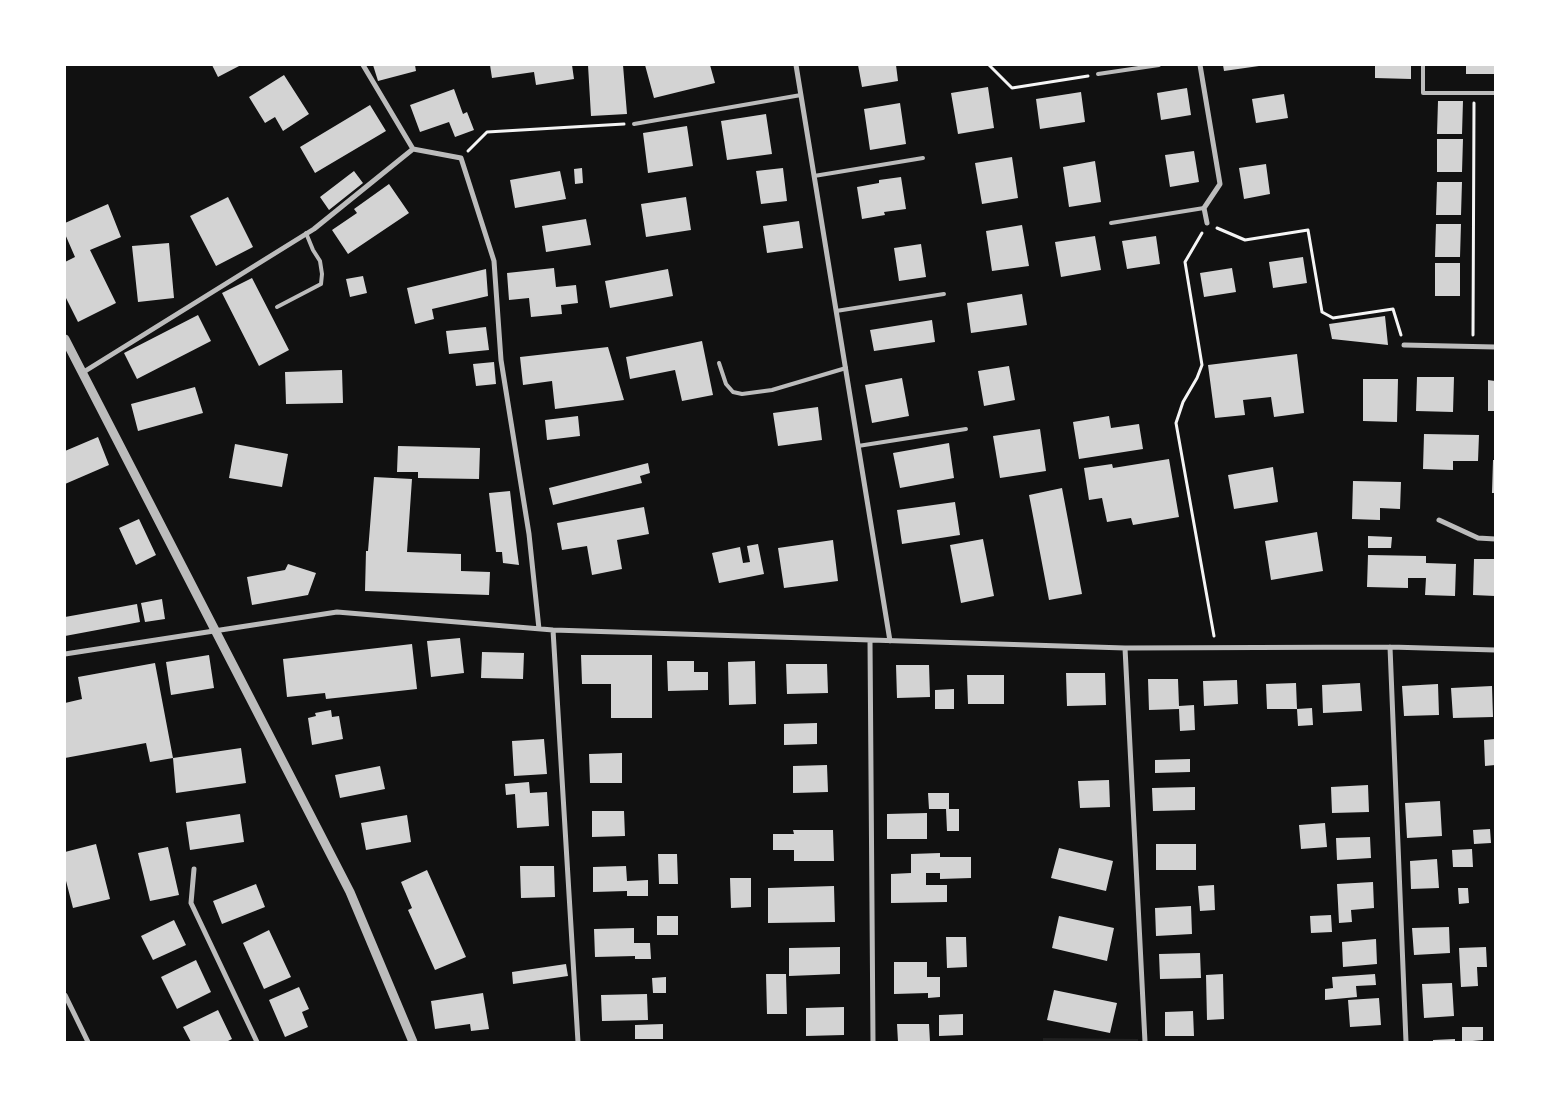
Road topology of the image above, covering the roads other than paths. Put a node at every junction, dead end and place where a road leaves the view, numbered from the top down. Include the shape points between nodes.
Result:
1 (363, 65) edge
2 (796, 65) edge
3 (1159, 65) edge
4 (1200, 65) edge
5 (1423, 65) edge
6 (1098, 74) road end
7 (1495, 93) edge
8 (801, 95) junction
9 (634, 124) road end
10 (413, 149) junction
11 (923, 158) dead end
12 (814, 176) junction
13 (1204, 208) junction
14 (1111, 223) dead end
15 (1207, 223) road end
16 (306, 233) junction
17 (944, 294) dead end
18 (277, 307) dead end
19 (836, 311) junction
20 (65, 339) edge
21 (1404, 345) road end
22 (1495, 347) edge
23 (719, 363) dead end
24 (846, 368) junction
25 (82, 373) junction
26 (966, 429) dead end
27 (858, 446) junction
28 (1439, 520) dead end
29 (1495, 539) edge
30 (539, 629) junction
31 (553, 630) junction
32 (215, 631) junction
33 (870, 640) junction
34 (890, 641) junction
35 (1390, 647) junction
36 (1125, 648) junction
37 (1495, 650) edge
38 (65, 654) edge
39 (194, 868) dead end
40 (65, 995) edge
41 (88, 1042) edge
42 (257, 1042) edge
43 (413, 1042) edge
44 (578, 1042) edge
45 (873, 1042) edge
46 (1145, 1042) edge
47 (1406, 1042) edge

1 - 10 street
2 - 8 street
3 - 6 lane
4 - 13 street via 1220,184
5 - 7 lane via 1423,93
8 - 9 lane
8 - 12 street
10 - 16 street
10 - 30 street via 461,158 494,261 501,360 529,534
11 - 12 lane
12 - 19 street
13 - 14 lane
13 - 15 street
16 - 18 lane via 320,261 321,284
16 - 25 street
17 - 19 lane
19 - 24 street
20 - 25 street
21 - 22 street
23 - 24 lane via 726,384 733,392 742,394 772,390
24 - 27 street
25 - 32 street
26 - 27 lane
27 - 34 street
28 - 29 street via 1478,538
30 - 31 street
30 - 32 street via 337,612
31 - 33 street
31 - 44 street
32 - 38 street
32 - 43 street via 350,892
33 - 34 street
33 - 45 street
34 - 36 street
35 - 36 street
35 - 37 street
35 - 47 street
36 - 46 street
39 - 42 street via 191,903
40 - 41 street

